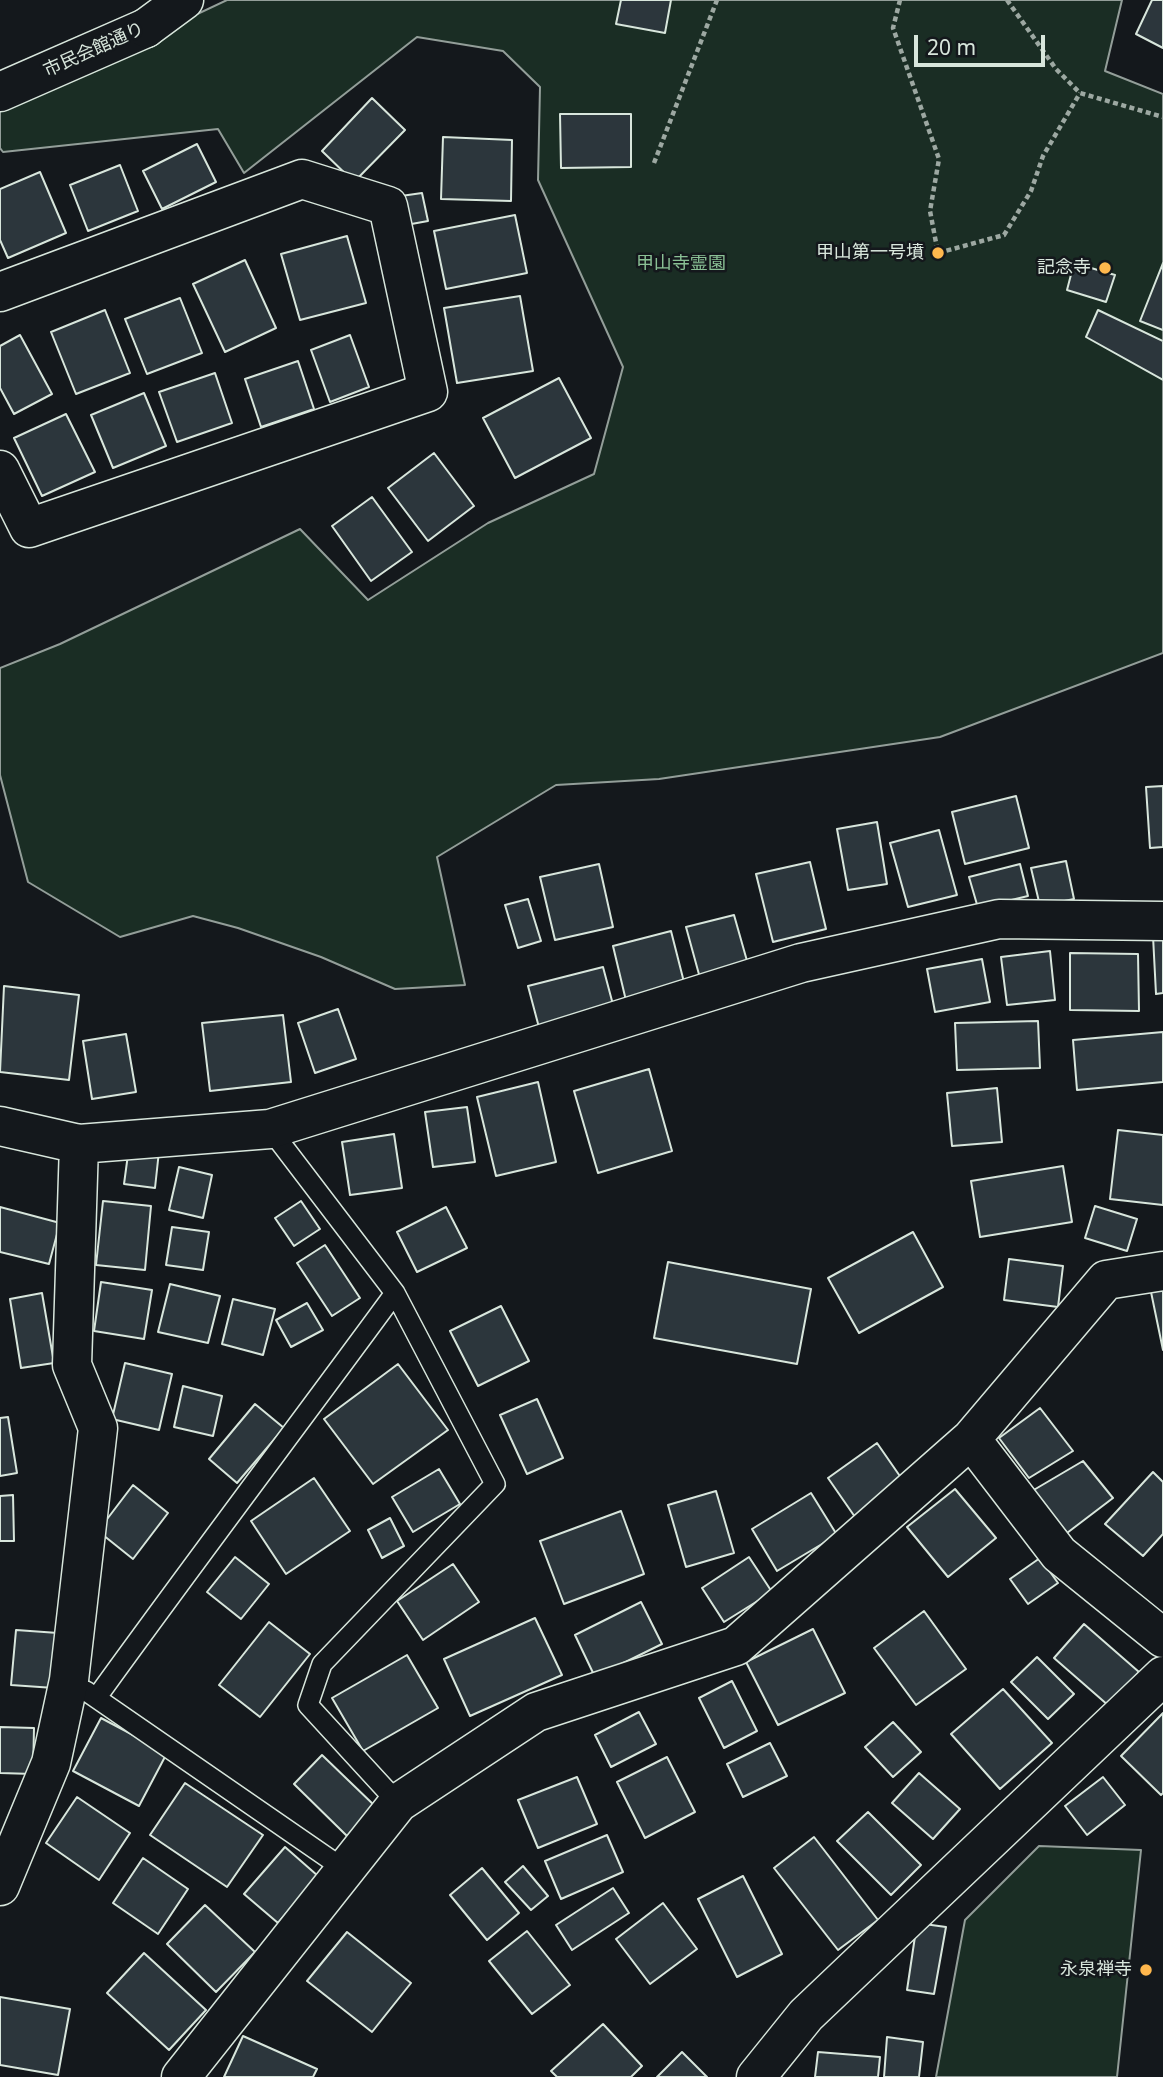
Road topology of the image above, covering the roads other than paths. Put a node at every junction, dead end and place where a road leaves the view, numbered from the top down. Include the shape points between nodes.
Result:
1 (184, 0) edge
2 (0, 92) edge
3 (0, 292) edge
4 (0, 470) edge
5 (1163, 921) edge
6 (0, 1126) edge
7 (270, 1129) junction
8 (79, 1144) junction
9 (1163, 1271) edge
10 (395, 1293) junction
11 (971, 1439) junction
12 (1163, 1638) edge
13 (1163, 1676) edge
14 (83, 1688) junction
15 (398, 1803) junction
16 (345, 1869) junction
17 (0, 1886) edge
18 (181, 2077) edge
19 (756, 2077) edge

1 - 2 street, 市民会館通り via 145,28
3 - 4 street via 302,179 388,206 428,392 29,528
5 - 7 street via 999,919 801,963
6 - 8 street
7 - 8 street
7 - 10 lane
8 - 14 street via 72,1365 98,1428
9 - 11 street via 1106,1280
10 - 14 lane via 242,1496
10 - 15 lane via 495,1484 322,1664 308,1706
11 - 12 street via 1059,1554
11 - 15 street via 736,1646 536,1712
13 - 19 street via 806,2015
14 - 16 lane
14 - 17 street
15 - 16 street
16 - 18 street

